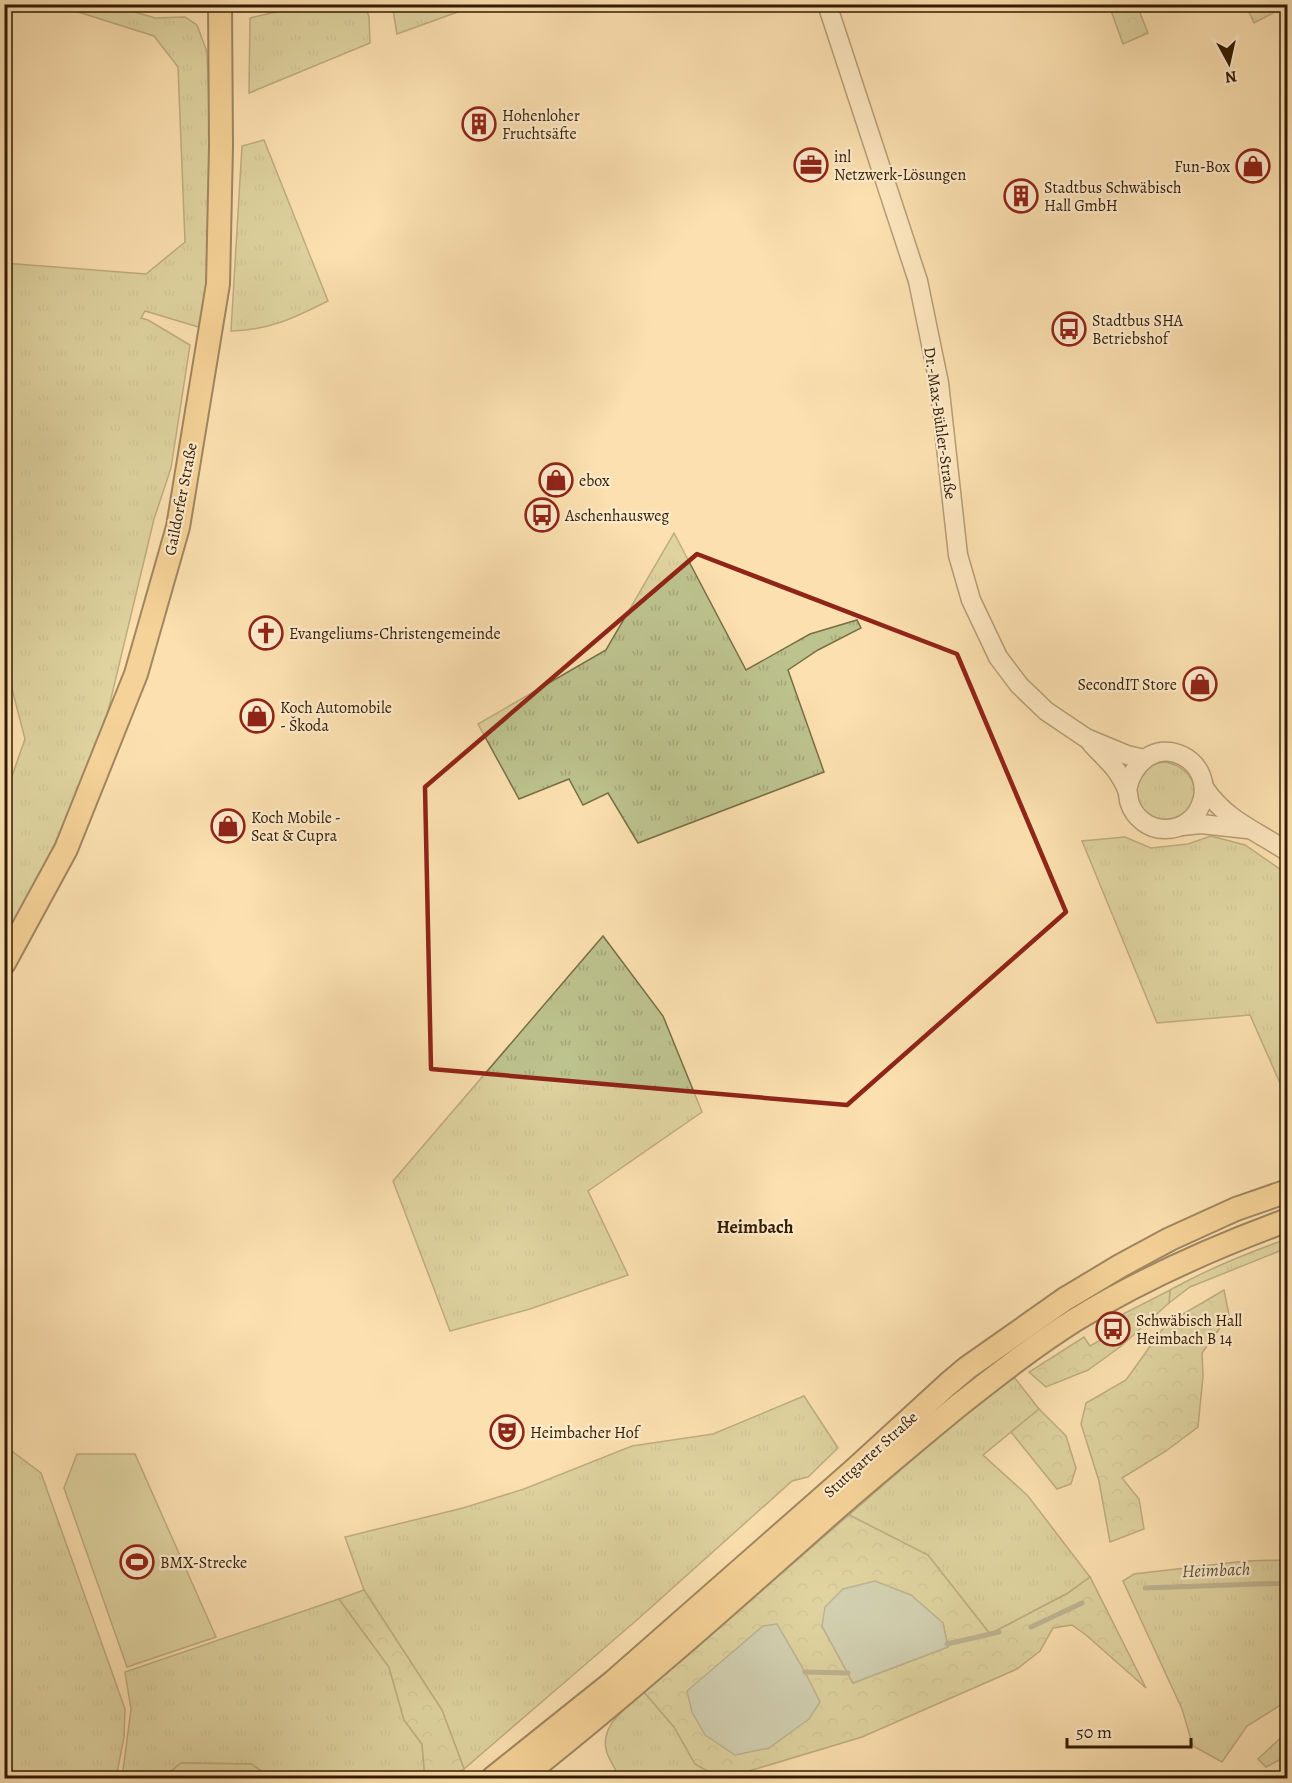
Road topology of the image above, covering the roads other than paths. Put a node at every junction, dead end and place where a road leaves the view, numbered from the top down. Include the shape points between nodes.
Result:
1 (220, 4) edge
2 (827, 4) edge
3 (1086, 738) junction
4 (1144, 759) junction
5 (1205, 789) junction
6 (1127, 790) junction
7 (1180, 826) junction
8 (1249, 830) junction
9 (1287, 852) edge
10 (4, 963) edge
11 (1287, 1191) edge
12 (1287, 1220) edge
13 (493, 1779) edge
14 (521, 1779) edge

1 - 10 main road, Gaildorfer Straße via 218,284 178,527 136,674 66,849
2 - 3 street, Dr.-Max-Bühler-Straße via 918,280 939,383 958,555 971,600 998,657 1019,685 1046,711
3 - 4 street, Dr.-Max-Bühler-Straße
3 - 6 street, Dr.-Max-Bühler-Straße via 1116,770
4 - 5 street via 1157,753 1179,754 1197,767
4 - 6 street via 1135,767
5 - 7 street via 1198,812
5 - 8 street via 1215,804
6 - 7 street via 1130,806 1141,820 1160,829
7 - 8 street via 1201,824
8 - 9 street
11 - 13 main road, Stuttgarter Straße via 1236,1209 1130,1261 1065,1299 967,1368 622,1674
12 - 14 main road, Stuttgarter Straße via 1170,1269 1076,1320 1034,1348 894,1457 631,1689

